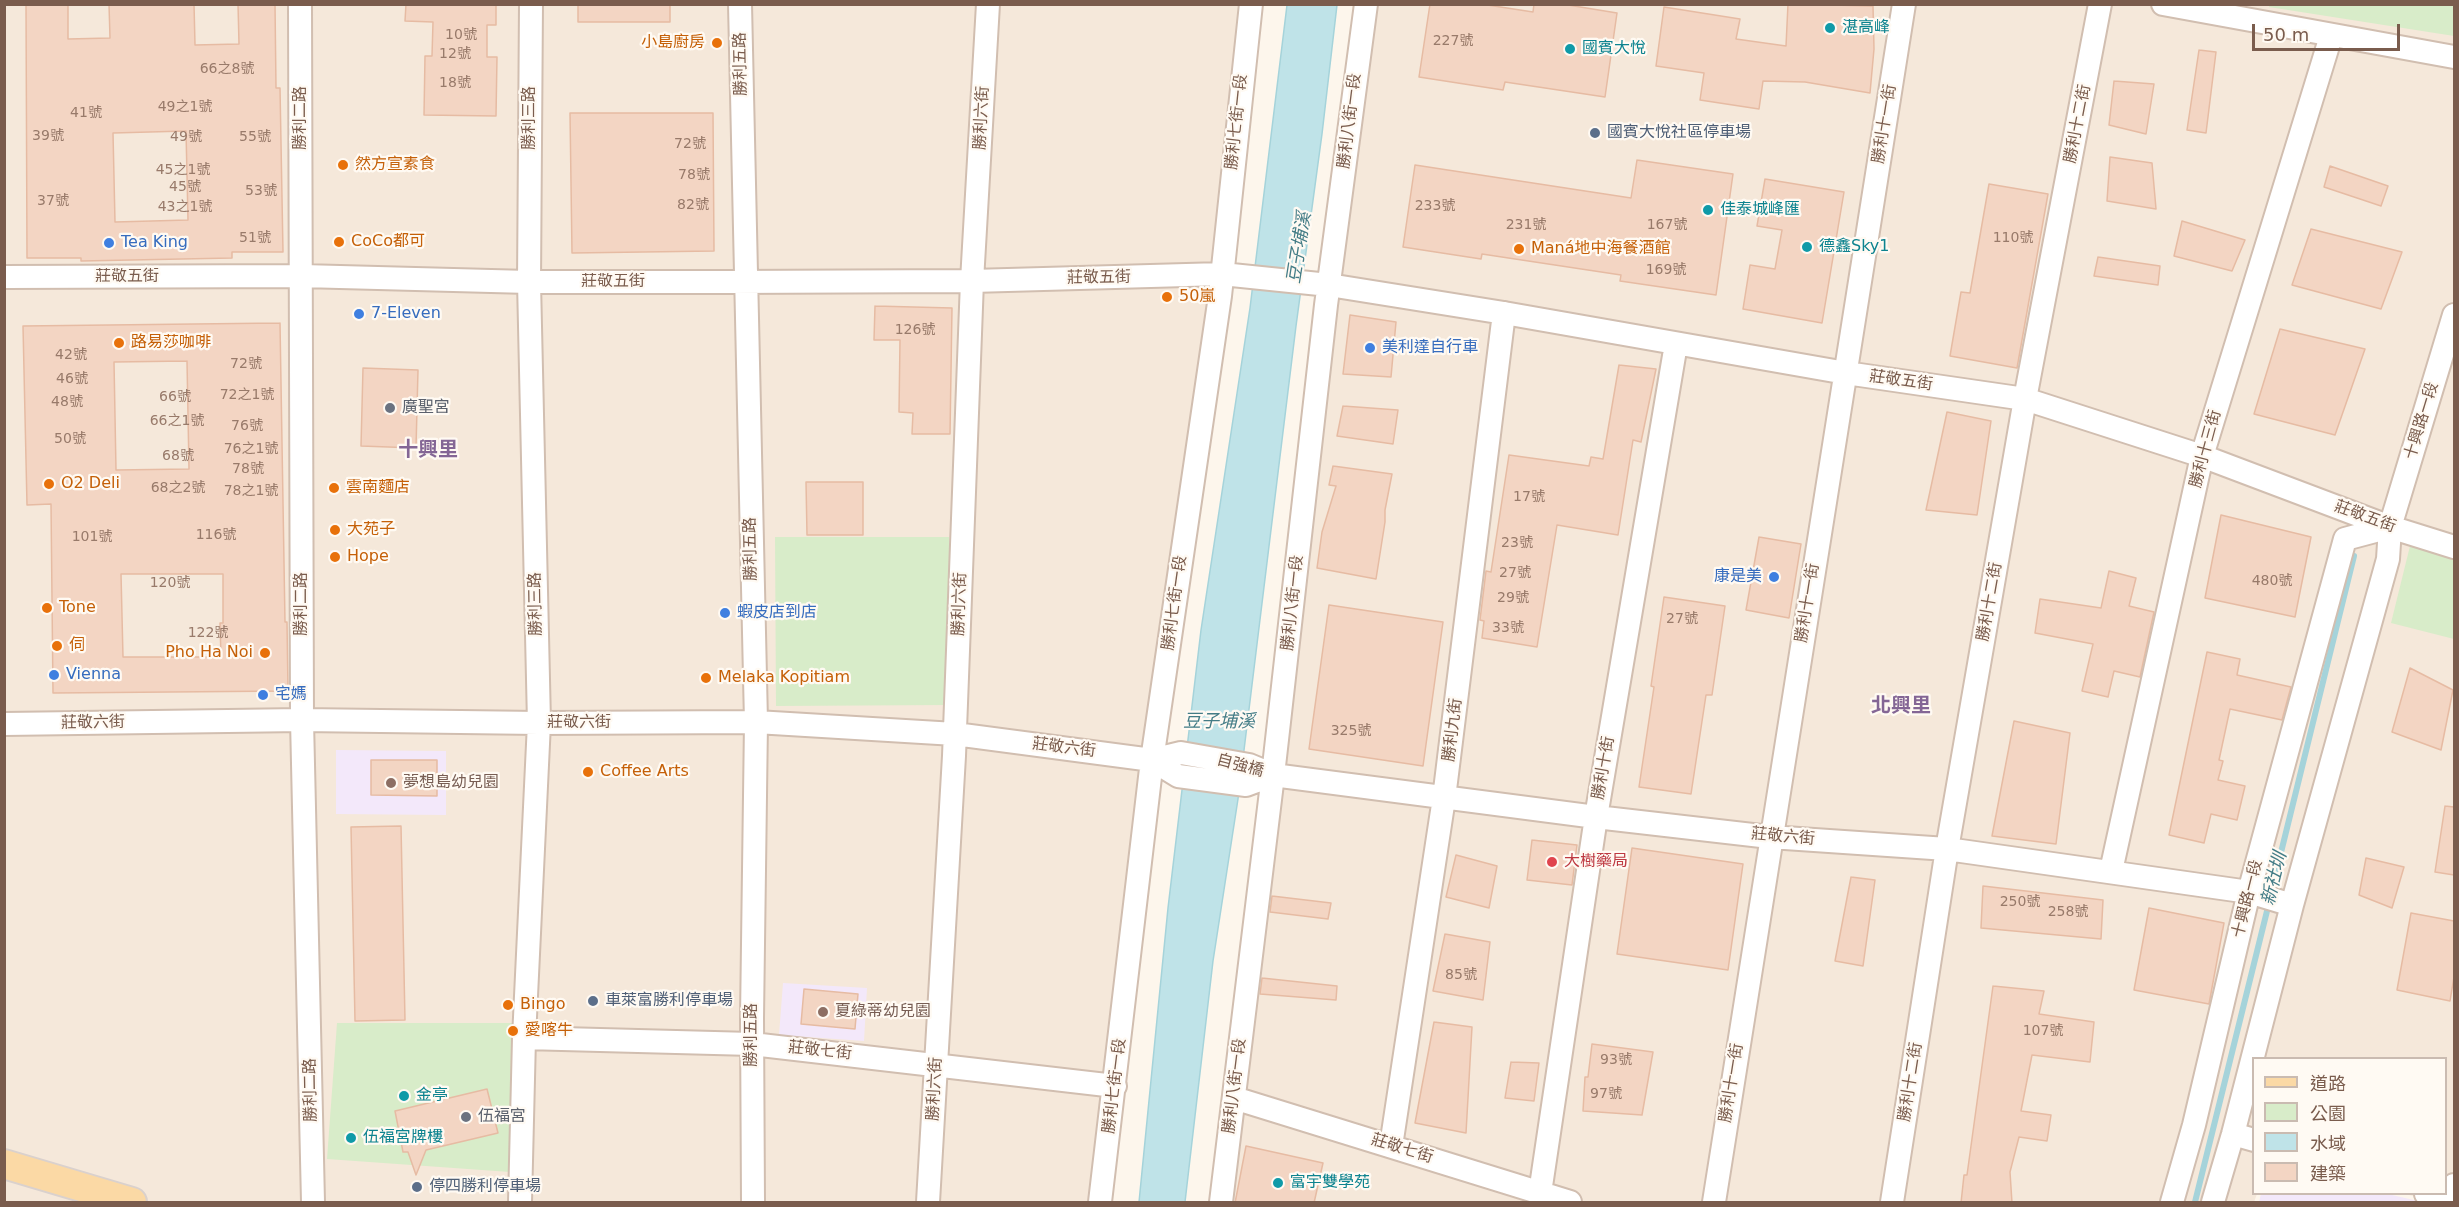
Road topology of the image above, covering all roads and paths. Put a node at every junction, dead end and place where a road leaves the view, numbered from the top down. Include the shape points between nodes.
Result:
1 (300, 4) edge
2 (531, 4) edge
3 (740, 4) edge
4 (988, 4) edge
5 (1251, 4) edge
6 (1366, 4) edge
7 (1904, 4) edge
8 (2100, 4) edge
9 (2163, 4) edge
10 (2331, 36) junction
11 (2454, 57) edge
12 (1222, 274) junction
13 (302, 276) junction
14 (4, 277) edge
15 (972, 281) junction
16 (529, 282) junction
17 (745, 282) junction
18 (1329, 285) junction
19 (1504, 313) junction
20 (2454, 315) edge
21 (1676, 344) junction
22 (1846, 374) junction
23 (2025, 399) junction
24 (2202, 456) junction
25 (2390, 527) junction
26 (2454, 547) edge
27 (302, 720) junction
28 (756, 722) junction
29 (539, 723) junction
30 (4, 724) edge
31 (955, 734) junction
32 (1152, 760) junction
33 (1248, 775) junction
34 (1274, 775) junction
35 (1444, 798) junction
36 (1596, 817) junction
37 (1770, 837) junction
38 (1947, 849) junction
39 (2111, 871) junction
40 (2249, 892) junction
41 (2292, 904) junction
42 (524, 1038) junction
43 (752, 1044) junction
44 (2260, 1057) edge
45 (937, 1064) junction
46 (1115, 1086) junction
47 (2252, 1094) edge
48 (1234, 1098) junction
49 (2243, 1137) edge
50 (1391, 1146) junction
51 (4, 1164) edge
52 (2454, 1185) edge
53 (1540, 1193) junction
54 (2429, 1195) edge
55 (132, 1203) edge
56 (313, 1203) edge
57 (520, 1203) edge
58 (753, 1203) edge
59 (928, 1203) edge
60 (1100, 1203) edge
61 (1221, 1203) edge
62 (1570, 1203) edge
63 (1714, 1203) edge
64 (1892, 1203) edge
65 (2172, 1203) edge
66 (2213, 1203) edge

1 - 13 street, 勝利二路
2 - 16 street, 勝利三路
3 - 17 street, 勝利五路
4 - 15 street, 勝利六街
5 - 12 street, 勝利七街一段
6 - 18 street, 勝利八街一段
7 - 22 street, 勝利十一街
8 - 23 street, 勝利十二街
9 - 10 street
10 - 11 street
10 - 24 street, 勝利十三街
12 - 15 street, 莊敬五街
12 - 18 street, 莊敬五街
12 - 32 street, 勝利七街一段
13 - 14 street, 莊敬五街
13 - 16 street, 莊敬五街
13 - 27 street, 勝利二路
15 - 17 street, 莊敬五街
15 - 31 street, 勝利六街
16 - 17 street, 莊敬五街
16 - 29 street, 勝利三路
17 - 28 street, 勝利五路
18 - 19 street, 莊敬五街
18 - 34 street, 勝利八街一段
19 - 21 street, 莊敬五街
19 - 35 street, 勝利九街
20 - 25 street, 十興路一段
21 - 22 street, 莊敬五街
21 - 36 street, 勝利十街
22 - 23 street, 莊敬五街
22 - 37 street, 勝利十一街
23 - 24 street, 莊敬五街
23 - 38 street, 勝利十二街
24 - 25 street, 莊敬五街
24 - 39 street, 勝利十三街
25 - 26 street, 莊敬五街
25 - 40 street, 十興路一段 via 2345,539
25 - 41 street, 十興路一段 via 2388,560
27 - 29 street, 莊敬六街
27 - 30 street, 莊敬六街
27 - 56 street, 勝利二路
28 - 29 street, 莊敬六街
28 - 31 street, 莊敬六街
28 - 43 street, 勝利五路
29 - 42 street, 勝利三路
31 - 32 street, 莊敬六街
31 - 45 street, 勝利六街
32 - 33 street, 自強橋 via 1181,753
32 - 33 street, 自強橋 via 1178,776
32 - 46 street, 勝利七街一段
33 - 34 street, 自強橋
34 - 35 street, 莊敬六街
34 - 48 street, 勝利八街一段
35 - 36 street, 莊敬六街
35 - 50 street, 勝利九街
36 - 37 street, 莊敬六街
36 - 53 street, 勝利十街
37 - 38 street, 莊敬六街
37 - 63 street, 勝利十一街
38 - 39 street, 莊敬六街
38 - 64 street, 勝利十二街
39 - 40 street, 莊敬六街
40 - 41 street, 莊敬六街
40 - 65 street, 十興路一段
41 - 44 street, 十興路一段
42 - 43 street, 莊敬七街
42 - 57 street, 勝利三路
43 - 45 street, 莊敬七街
43 - 58 street, 勝利五路
45 - 46 street, 莊敬七街
45 - 59 street, 勝利六街
46 - 60 street, 勝利七街一段
47 - 49 street, 十興路一段
48 - 50 street, 莊敬七街
48 - 61 street, 勝利八街一段
49 - 66 street, 十興路一段
50 - 53 street, 莊敬七街
51 - 55 main road
52 - 54 street via 2446,1200
53 - 62 street, 莊敬七街

